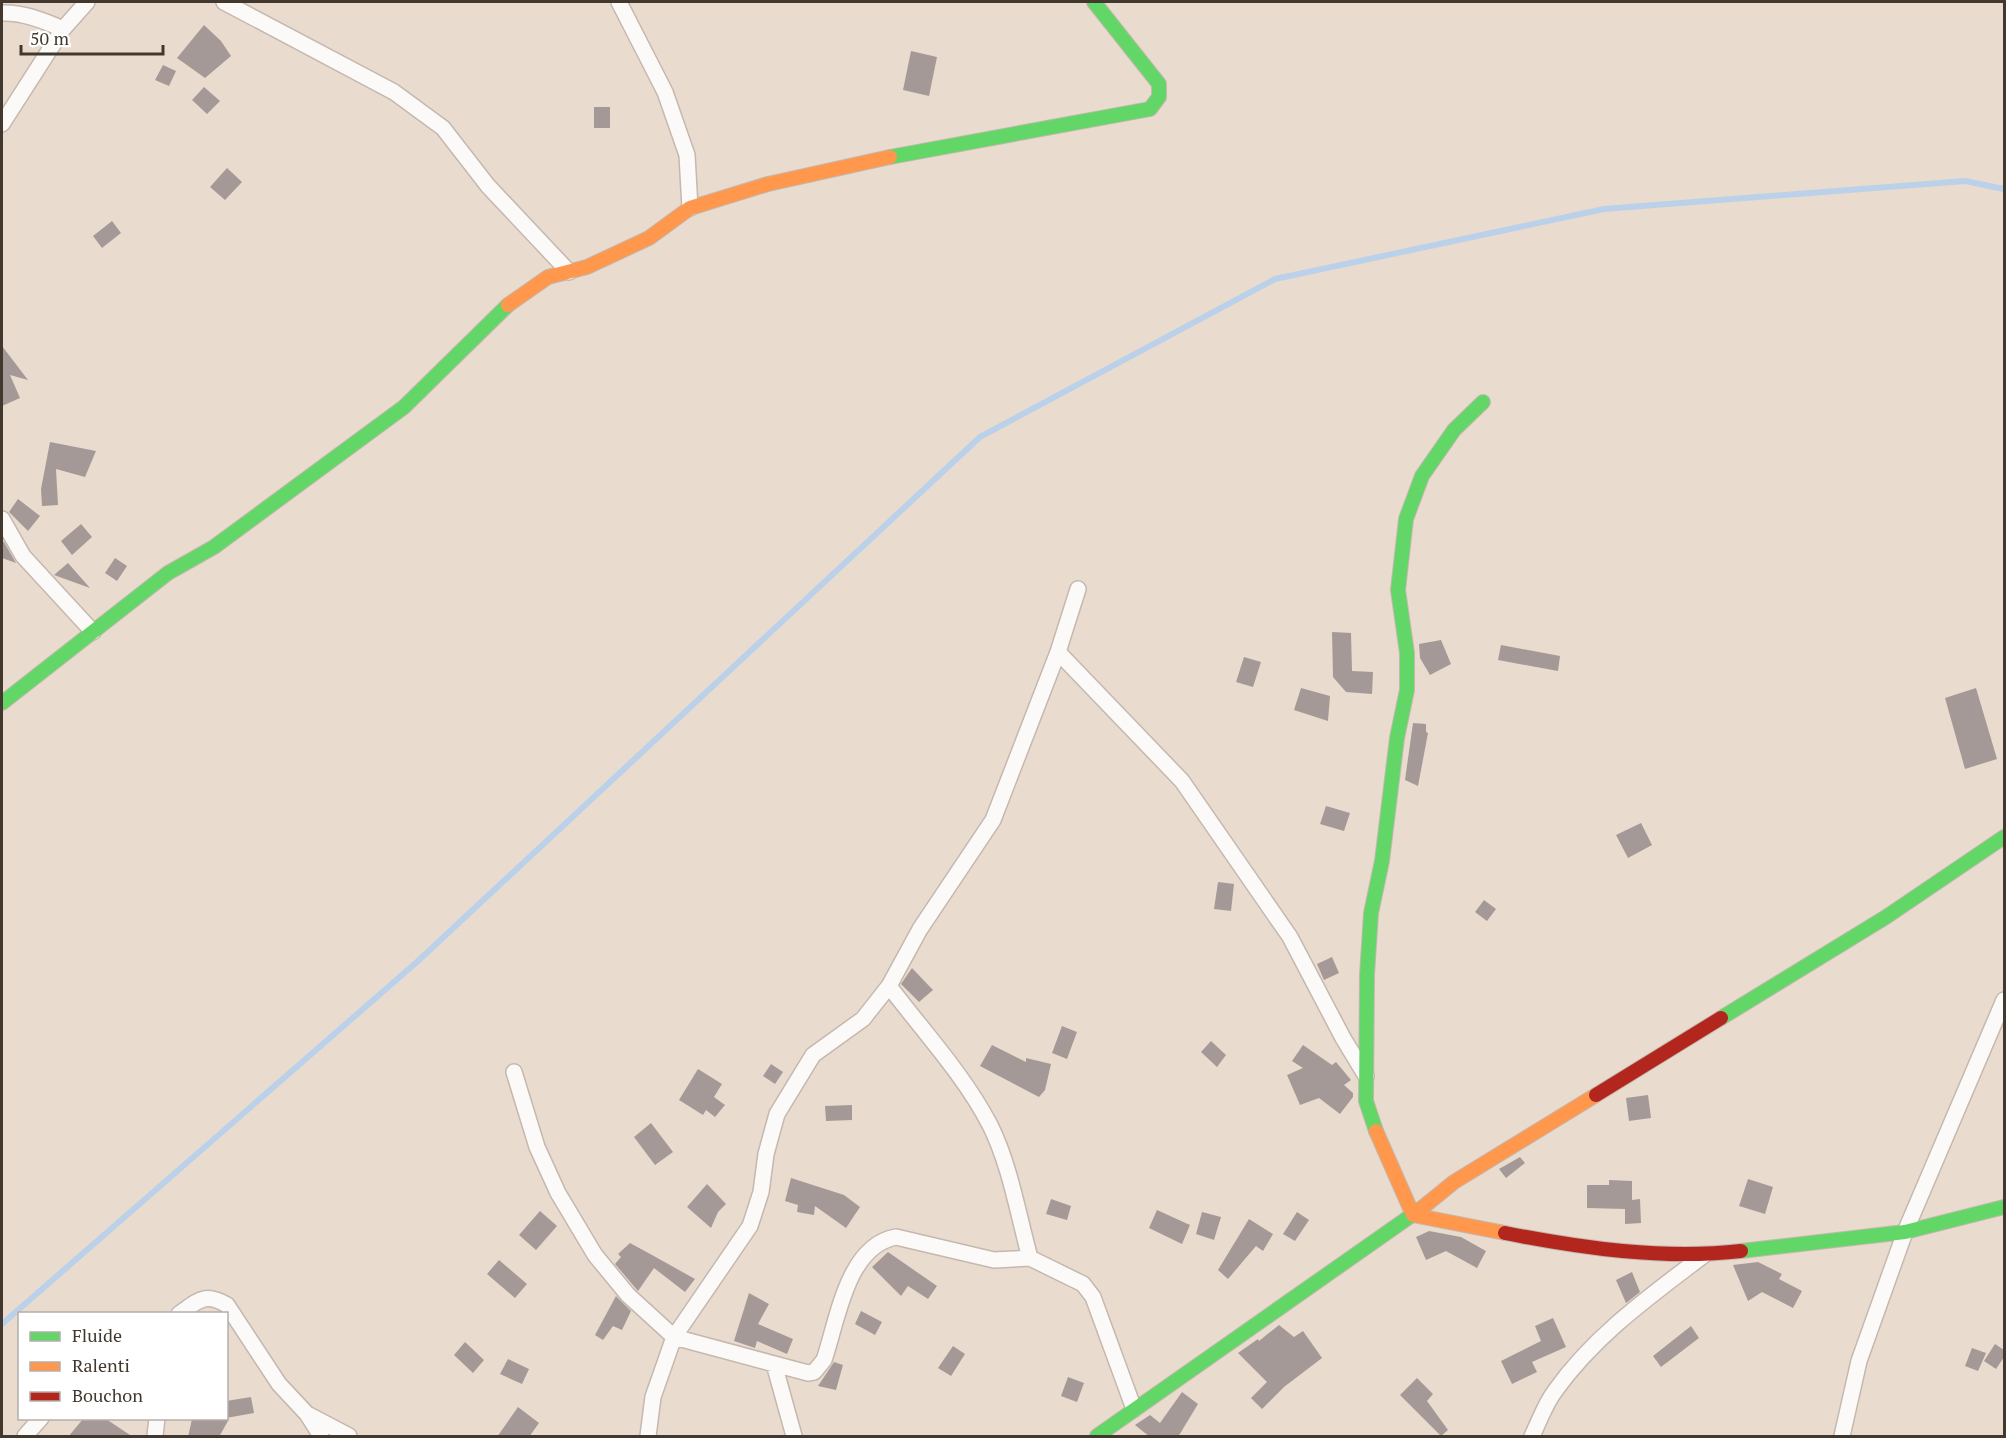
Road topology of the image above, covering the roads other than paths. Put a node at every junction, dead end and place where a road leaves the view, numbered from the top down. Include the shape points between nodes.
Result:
1 (87, 2) edge
2 (224, 2) edge
3 (619, 2) edge
4 (1094, 2) edge
5 (2, 13) edge
6 (63, 29) junction
7 (2, 124) edge
8 (690, 208) junction
9 (568, 272) junction
10 (1484, 402) dead end
11 (2, 519) edge
12 (1078, 589) dead end
13 (93, 632) junction
14 (1058, 652) junction
15 (2, 703) edge
16 (2004, 837) edge
17 (889, 986) junction
18 (2004, 999) edge
19 (514, 1071) dead end
20 (1366, 1076) junction
21 (2004, 1207) edge
22 (1413, 1215) junction
23 (1905, 1232) junction
24 (1704, 1256) junction
25 (1030, 1258) junction
26 (182, 1312) edge
27 (674, 1337) junction
28 (774, 1364) junction
29 (1134, 1409) junction
30 (307, 1414) junction
31 (40, 1420) edge
32 (157, 1420) edge
33 (26, 1437) edge
34 (155, 1437) edge
35 (321, 1437) edge
36 (349, 1437) edge
37 (648, 1437) edge
38 (794, 1437) edge
39 (1097, 1437) edge
40 (1532, 1437) edge
41 (1842, 1437) edge

1 - 6 street
2 - 9 street via 394,92 443,128 488,186
3 - 8 street via 665,92 687,155
4 - 8 street via 1158,84 1158,104 1146,112 903,154 768,184
5 - 6 street via 12,12
6 - 7 street
8 - 9 street via 649,238
9 - 13 street via 548,277 514,299 404,407 214,547 168,573
10 - 20 street via 1455,430 1422,477 1406,519 1398,590 1407,653 1407,690 1396,738 1382,861 1371,913
11 - 13 street via 23,556
12 - 14 street
13 - 15 street
14 - 17 street via 993,820 920,929
14 - 20 street via 1182,781 1290,937
16 - 22 street via 1886,917 1454,1182
17 - 25 street via 990,1125
17 - 27 street via 863,1020 813,1055 795,1081 777,1114 750,1226
18 - 23 street
19 - 27 street via 537,1147 558,1193 596,1255 628,1295
20 - 22 street via 1370,1119
21 - 23 street
22 - 24 street via 1525,1237
22 - 29 street
23 - 24 street
23 - 41 street via 1859,1361
24 - 40 street via 1641,1303 1586,1352 1553,1393
25 - 28 street via 994,1260 896,1237 886,1239 854,1268 824,1360 814,1372
25 - 29 street via 1083,1284 1093,1297
26 - 30 street via 201,1299 214,1297 228,1305 279,1384
27 - 28 street
27 - 37 street via 653,1397
28 - 38 street
29 - 39 street
30 - 35 street
30 - 36 street
31 - 33 street
32 - 34 street

